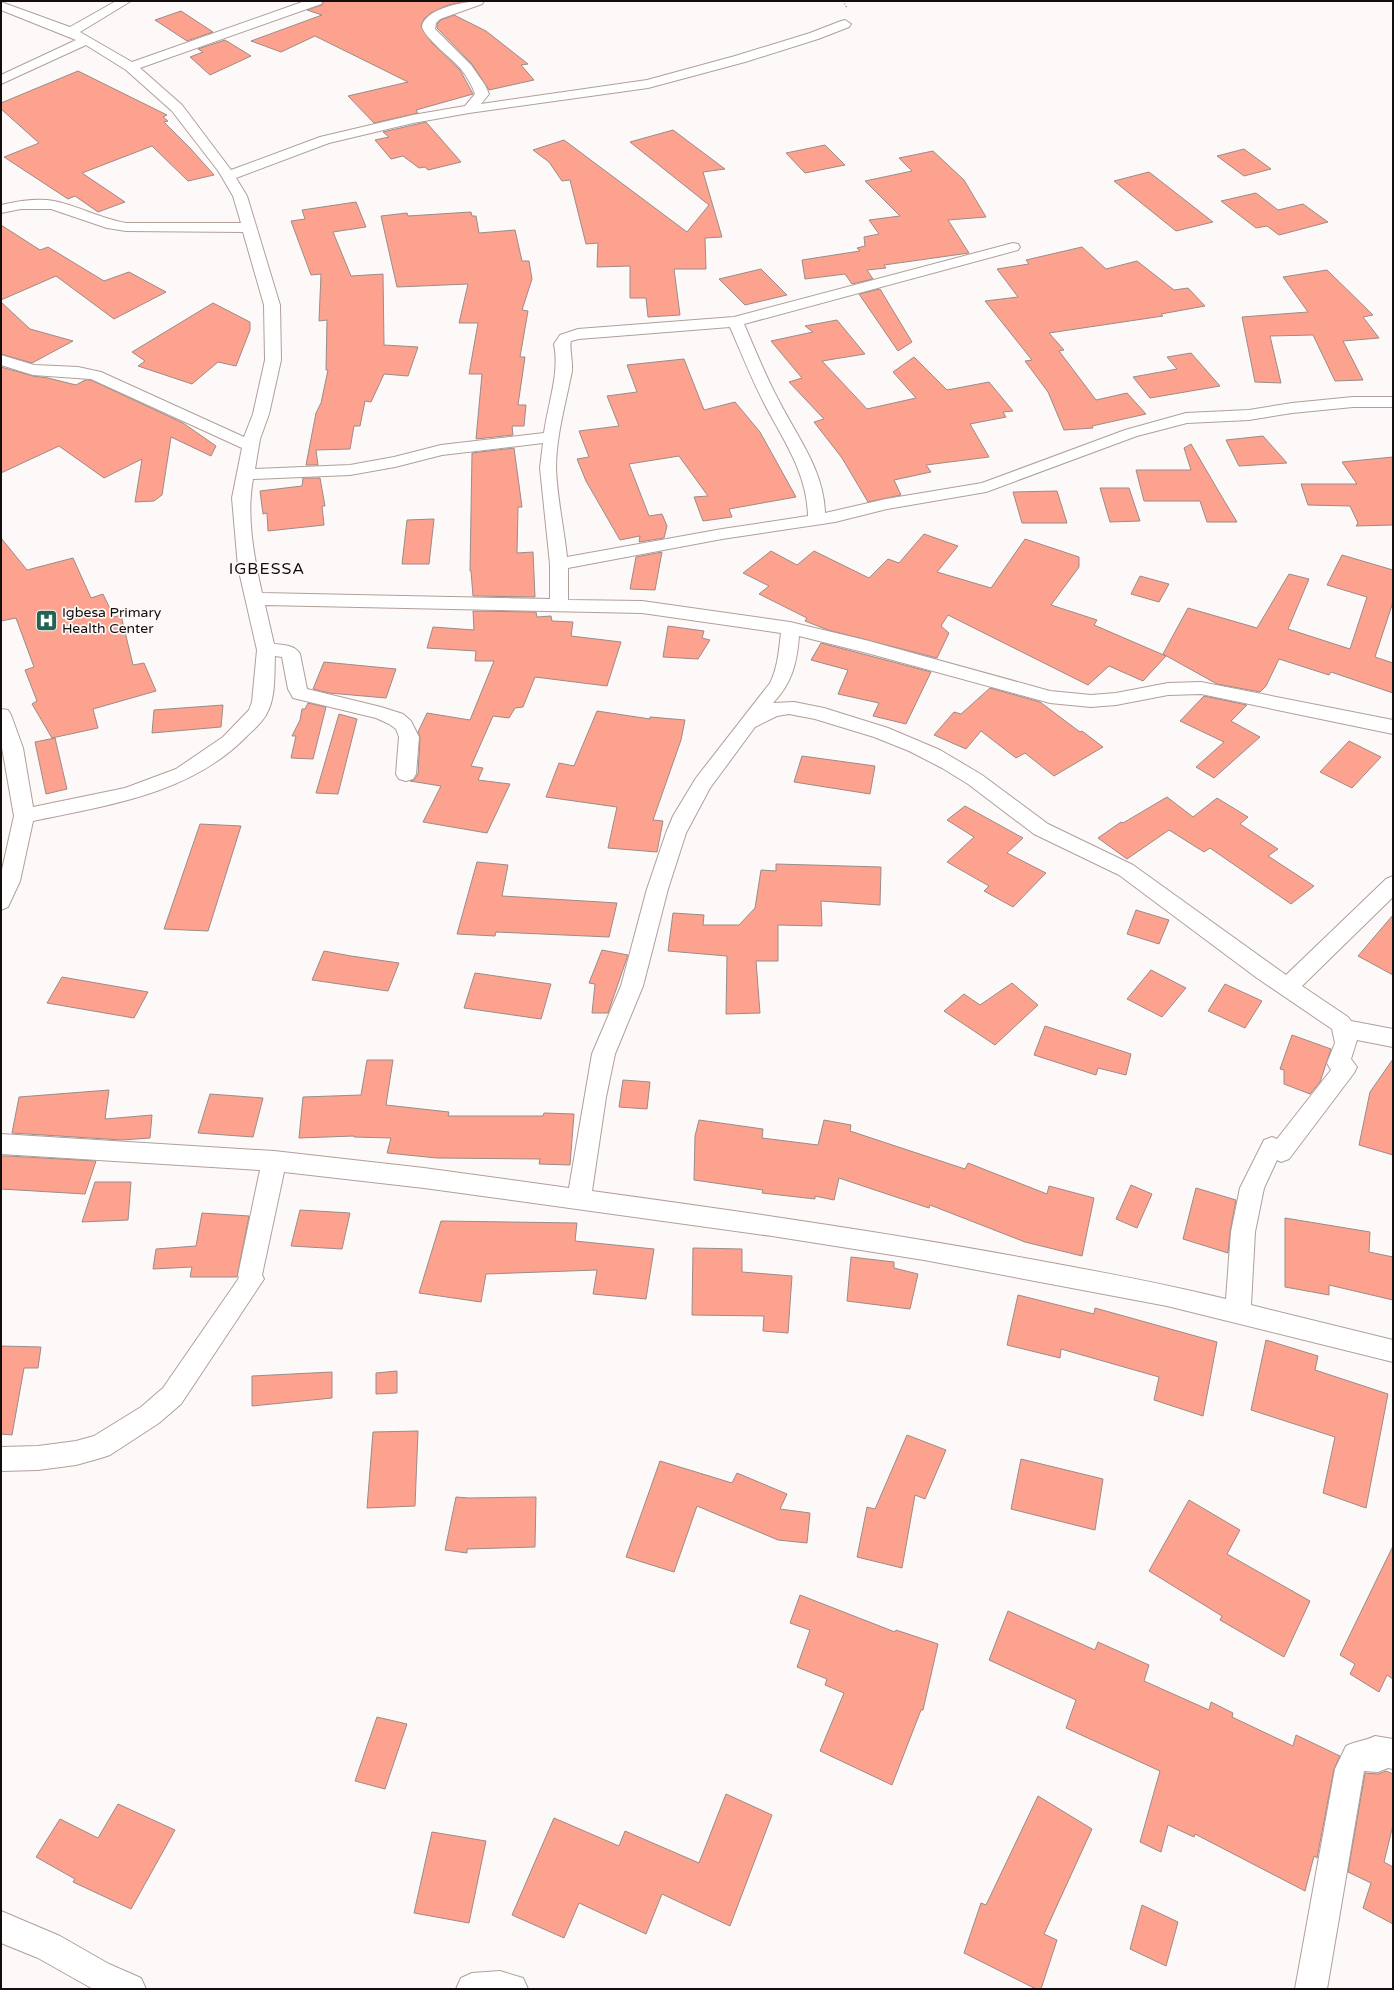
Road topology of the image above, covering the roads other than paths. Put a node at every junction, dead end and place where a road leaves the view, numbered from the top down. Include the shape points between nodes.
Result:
1 (125, 1) edge
2 (317, 1) edge
3 (478, 1) edge
4 (1, 6) edge
5 (845, 24) dead end
6 (71, 32) junction
7 (86, 40) junction
8 (131, 67) junction
9 (1, 80) edge
10 (469, 108) junction
11 (228, 176) junction
12 (1, 209) edge
13 (250, 228) junction
14 (1013, 247) dead end
15 (736, 322) junction
16 (1, 360) edge
17 (1393, 402) edge
18 (552, 436) junction
19 (250, 446) junction
20 (245, 474) junction
21 (817, 519) junction
22 (559, 564) junction
23 (254, 599) junction
24 (559, 605) junction
25 (790, 628) junction
26 (266, 650) junction
27 (1, 715) edge
28 (751, 722) junction
29 (1393, 727) edge
30 (406, 774) dead end
31 (24, 816) junction
32 (1393, 884) edge
33 (1, 902) edge
34 (1287, 987) junction
35 (1345, 1030) junction
36 (1393, 1038) edge
37 (1, 1144) edge
38 (274, 1161) junction
39 (579, 1199) junction
40 (1238, 1313) junction
41 (1393, 1351) edge
42 (1, 1458) edge
43 (1393, 1754) edge
44 (1, 1927) edge
45 (130, 1989) edge
46 (472, 1989) edge
47 (512, 1989) edge
48 (1311, 1989) edge

1 - 6 street
2 - 8 street
3 - 10 street via 436,16 431,19 428,26 428,31 471,74 481,90 482,94
4 - 6 street
5 - 10 street via 740,59 648,84
6 - 7 street
7 - 8 street
7 - 9 street
8 - 11 street via 177,108
10 - 11 street via 325,140
11 - 13 street via 240,196
12 - 13 street via 21,205 52,205 126,227
13 - 19 street via 272,305 273,360 261,414
14 - 15 street
15 - 18 street via 578,334 565,338 562,344 564,370
15 - 21 street via 774,408 805,460 818,503
16 - 19 street via 33,370 95,375
17 - 21 street via 1353,402 1249,415 1186,418 1131,433 986,487
18 - 20 street via 441,450 350,470
18 - 22 street via 548,468
19 - 20 street
20 - 23 street via 241,498 247,567
21 - 22 street
22 - 24 street
23 - 24 street
23 - 26 street
24 - 25 street via 642,607
25 - 28 street via 788,658 781,680
25 - 29 street via 1071,700 1097,701 1168,689 1201,688
26 - 30 street via 285,651 291,654 297,690 300,694 381,713 396,719 404,726 409,737
26 - 31 street via 262,702 258,713 230,742 208,758 183,774 128,794
27 - 31 street via 13,748
28 - 34 street via 774,709 801,710 868,728 931,755 965,772 1040,829 1126,870
28 - 39 street via 727,749 699,790 676,832 629,996 610,1036 601,1063
31 - 33 street via 10,880
32 - 34 street
34 - 35 street via 1333,1016
35 - 36 street
35 - 40 street via 1348,1037 1338,1063 1346,1067 1281,1152 1272,1147 1252,1188 1242,1232
37 - 38 street
38 - 39 street
38 - 42 street via 250,1275 252,1279 172,1396 150,1415 101,1446 76,1453 38,1458
39 - 40 street via 924,1250 1167,1295
40 - 41 street
43 - 48 street via 1375,1751 1378,1757 1356,1756 1350,1769
44 - 45 street via 49,1947 98,1975
46 - 47 street

